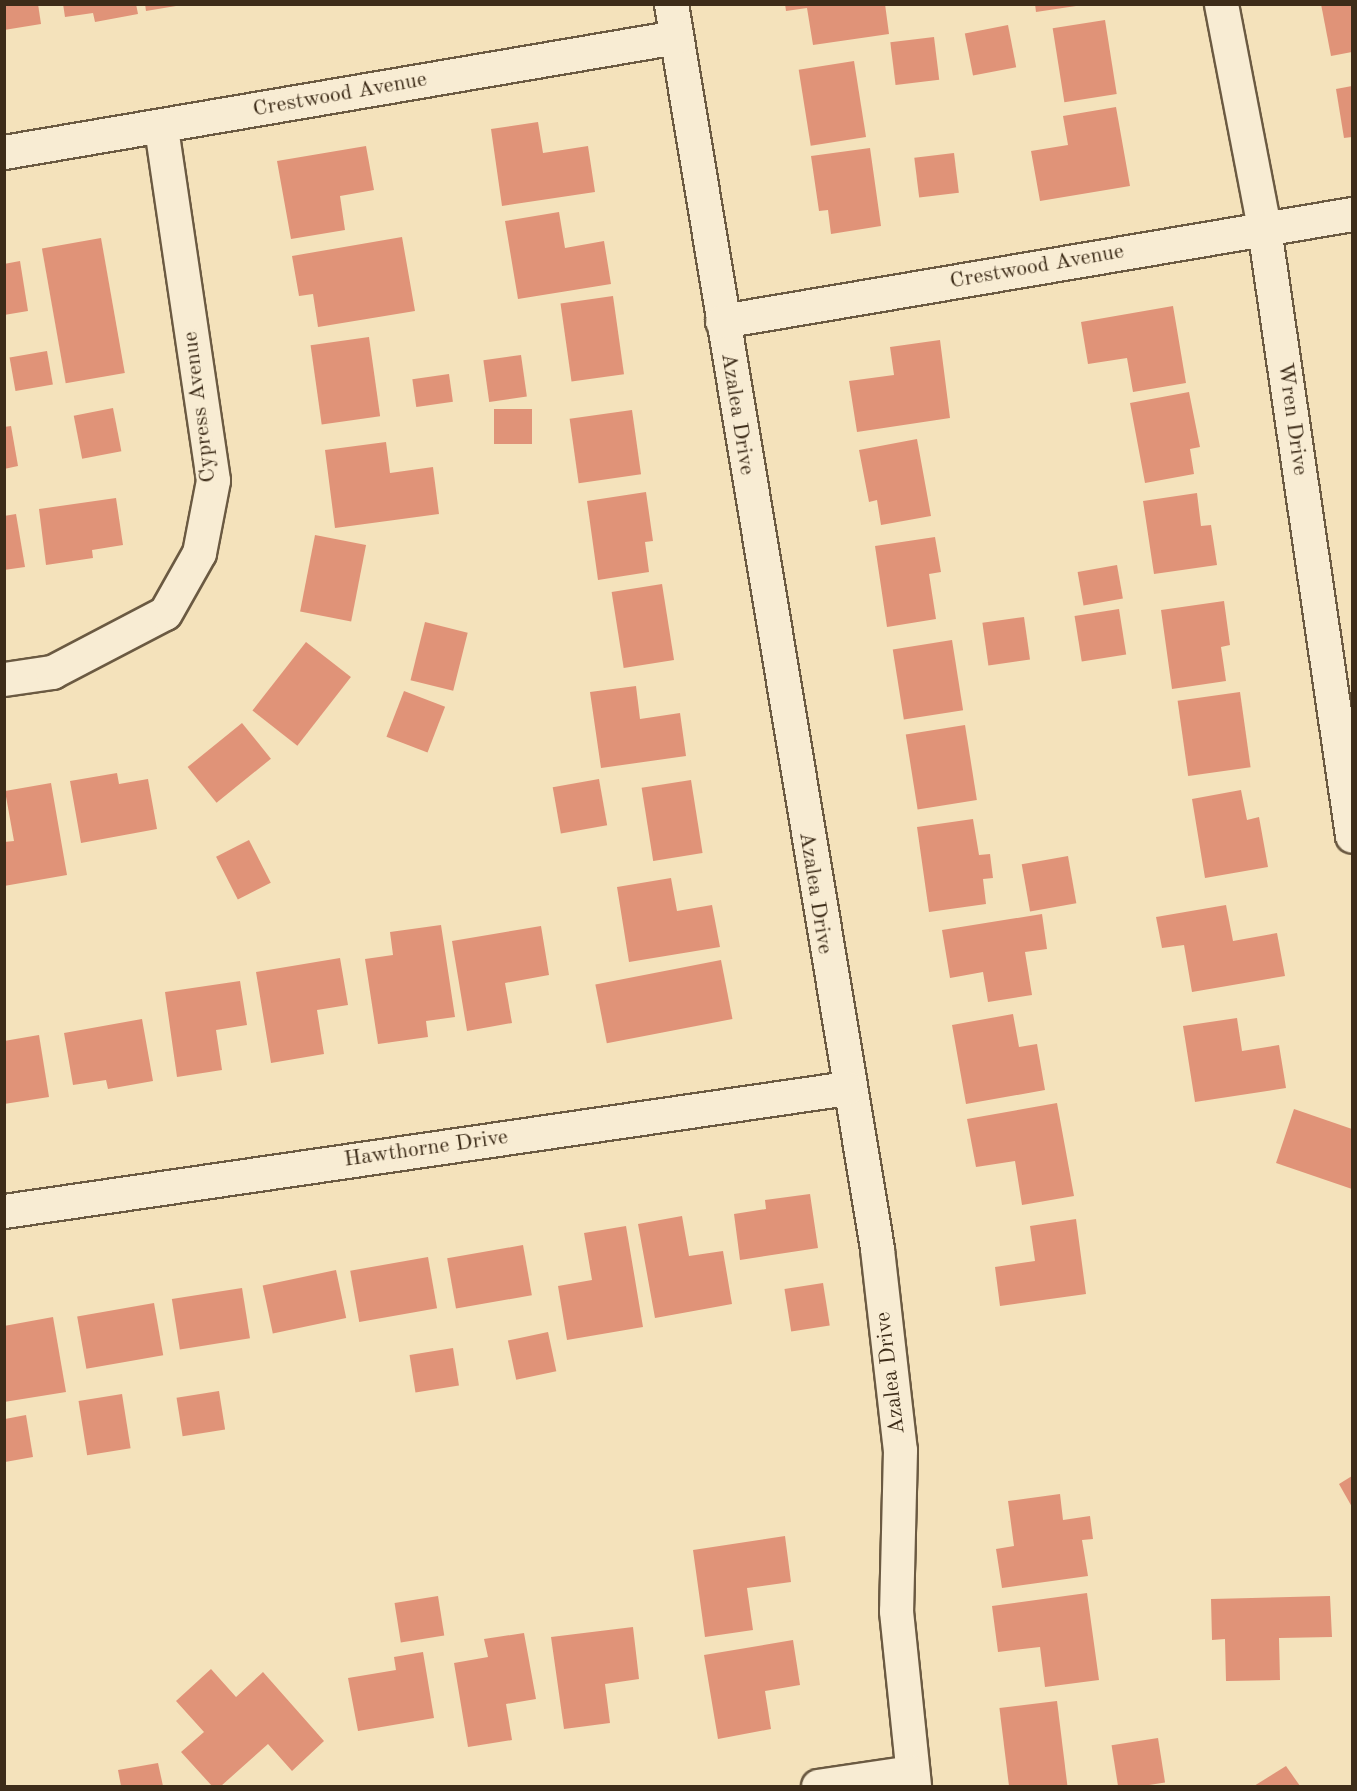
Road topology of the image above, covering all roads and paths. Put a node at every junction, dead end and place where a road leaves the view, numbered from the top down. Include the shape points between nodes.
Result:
1 (671, 4) edge
2 (1221, 4) edge
3 (676, 37) junction
4 (161, 126) junction
5 (4, 152) edge
6 (1353, 214) edge
7 (1264, 228) junction
8 (722, 321) junction
9 (4, 679) edge
10 (1353, 836) edge
11 (847, 1088) junction
12 (4, 1211) edge
13 (913, 1779) edge
14 (818, 1786) edge

1 - 3 street, Azalea Drive
2 - 7 street, Wren Drive
3 - 4 street, Crestwood Avenue
3 - 8 street, Azalea Drive
4 - 5 street, Crestwood Avenue
4 - 9 street, Cypress Avenue via 213,480 199,553 165,613 52,672
6 - 7 street, Crestwood Avenue
7 - 8 street, Crestwood Avenue
7 - 10 street, Wren Drive
8 - 11 street, Azalea Drive
11 - 12 street, Hawthorne Drive
11 - 13 street, Azalea Drive via 877,1249 900,1450 896,1611
13 - 14 street

